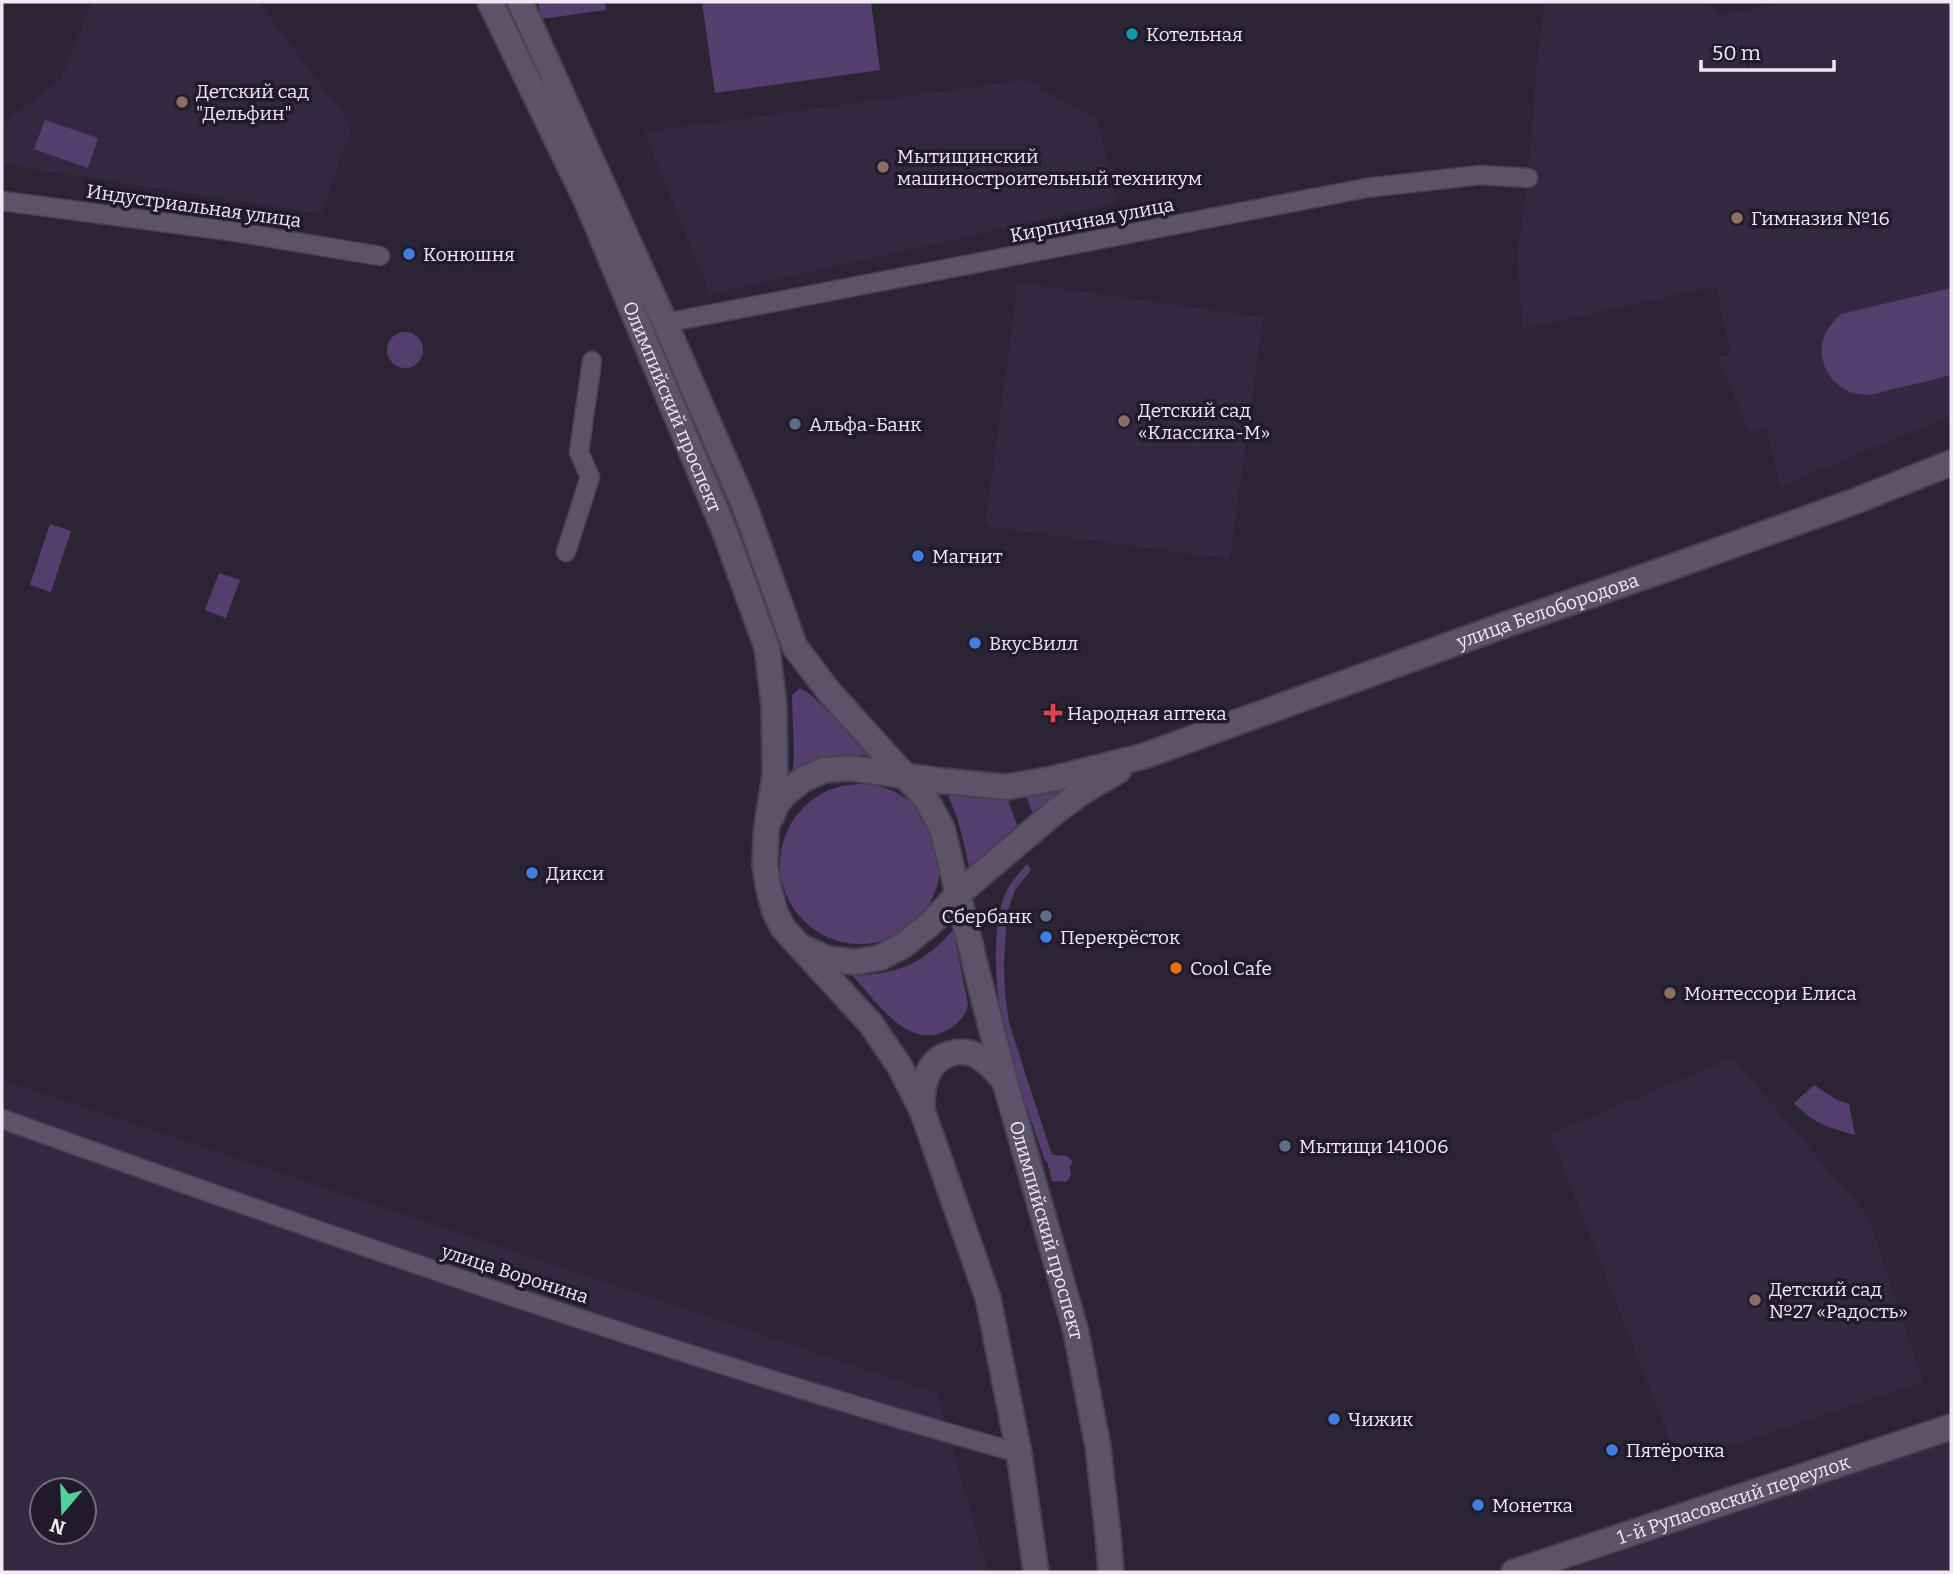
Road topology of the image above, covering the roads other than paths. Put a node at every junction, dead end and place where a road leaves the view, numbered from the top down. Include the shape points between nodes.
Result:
1 (489, 2) edge
2 (520, 2) edge
3 (1528, 178) dead end
4 (2, 201) edge
5 (380, 256) dead end
6 (665, 323) junction
7 (592, 361) dead end
8 (1951, 463) edge
9 (566, 552) dead end
10 (1144, 756) junction
11 (904, 776) junction
12 (766, 833) junction
13 (958, 894) junction
14 (802, 948) junction
15 (1005, 1082) junction
16 (922, 1110) junction
17 (2, 1119) edge
18 (1951, 1427) edge
19 (1020, 1453) junction
20 (1036, 1572) edge
21 (1111, 1572) edge
22 (1514, 1572) edge

1 - 12 main road, Олимпийский проспект via 588,204 725,532 767,648 775,774
2 - 6 main road, Олимпийский проспект
3 - 6 street, Кирпичная улица via 1480,174 1366,188
4 - 5 street, Индустриальная улица
6 - 11 main road, Олимпийский проспект via 745,507 795,647
7 - 9 street via 579,452 590,477
8 - 10 main road, улица Белобородова
10 - 11 main road via 1007,787
10 - 13 main road via 1082,792
11 - 12 main road, Олимпийский проспект via 850,768 824,770 785,794
11 - 13 main road, Олимпийский проспект via 926,799 942,828
12 - 14 main road, Олимпийский проспект via 765,865 775,912
13 - 14 main road via 904,946 879,958 855,962 828,959
13 - 15 main road, Олимпийский проспект
14 - 16 main road, Олимпийский проспект via 871,1024
15 - 16 main road via 976,1055 961,1051 945,1056 926,1077
15 - 21 main road, Олимпийский проспект via 1076,1332 1098,1447
16 - 19 main road, Олимпийский проспект via 988,1298
17 - 19 street, улица Воронина via 626,1334
18 - 22 main road, 1-й Рупасовский переулок
19 - 20 main road, Олимпийский проспект

